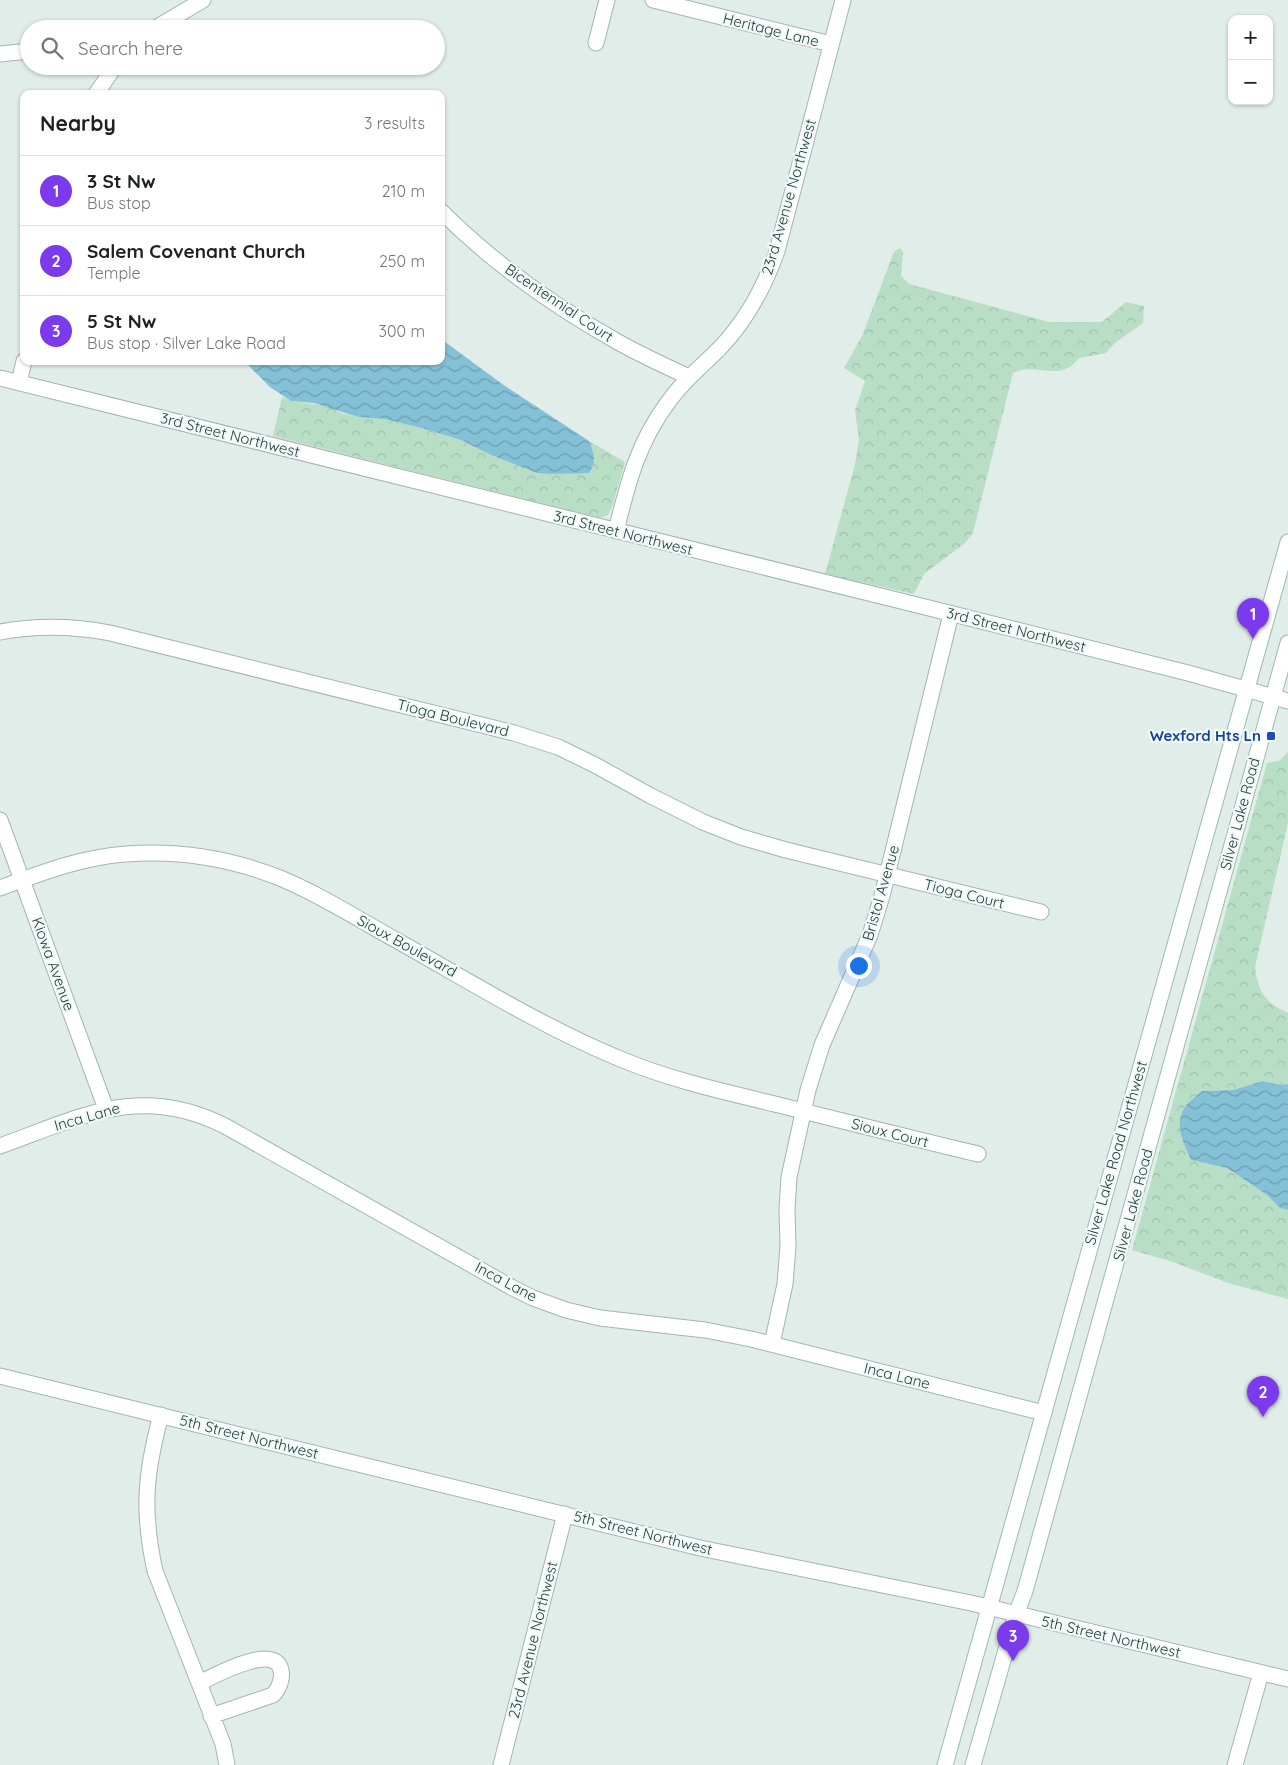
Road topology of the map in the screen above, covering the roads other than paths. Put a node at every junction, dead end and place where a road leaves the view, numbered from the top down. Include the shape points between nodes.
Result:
1 (203, 0) edge
2 (607, 0) edge
3 (653, 0) edge
4 (843, 0) edge
5 (169, 20) edge
6 (596, 43) dead end
7 (831, 44) junction
8 (20, 51) edge
9 (0, 54) edge
10 (109, 75) edge
11 (99, 90) edge
12 (445, 215) edge
13 (23, 365) edge
14 (689, 377) junction
15 (0, 378) edge
16 (19, 383) junction
17 (616, 531) junction
18 (1288, 542) edge
19 (951, 614) junction
20 (0, 632) edge
21 (1288, 642) edge
22 (1246, 689) junction
23 (1272, 697) junction
24 (1288, 701) edge
25 (0, 820) edge
26 (887, 875) junction
27 (22, 880) junction
28 (0, 888) edge
29 (1041, 912) dead end
30 (106, 1109) junction
31 (803, 1111) junction
32 (0, 1146) edge
33 (978, 1154) dead end
34 (772, 1344) junction
35 (0, 1376) edge
36 (1044, 1413) junction
37 (161, 1415) junction
38 (565, 1514) junction
39 (989, 1608) junction
40 (1016, 1615) junction
41 (1260, 1673) junction
42 (1288, 1679) edge
43 (199, 1683) junction
44 (212, 1716) junction
45 (227, 1765) edge
46 (501, 1765) edge
47 (945, 1765) edge
48 (973, 1765) edge
49 (1235, 1765) edge

1 - 5 street
2 - 6 street
3 - 7 street, Heritage Lane
4 - 7 street, 23rd Avenue Northwest
7 - 14 street, 23rd Avenue Northwest via 777,251 767,278 737,329
8 - 9 street
10 - 11 street
12 - 14 street, Bicentennial Court via 513,273 563,309 618,342
13 - 16 street
14 - 17 street, 23rd Avenue Northwest via 659,415 640,450
15 - 16 street, 3rd Street Northwest
16 - 17 street, 3rd Street Northwest
17 - 19 street, 3rd Street Northwest
18 - 22 street, Silver Lake Road Northwest
19 - 22 street, 3rd Street Northwest
19 - 26 street, Bristol Avenue
20 - 26 street, Tioga Boulevard via 52,626 110,633 514,733 558,748 668,805 734,834
21 - 23 street, Silver Lake Road
22 - 23 street, 3rd Street Northwest
22 - 36 street, Silver Lake Road Northwest
23 - 24 street, 3rd Street Northwest
23 - 40 street, Silver Lake Road
25 - 27 street, Kiowa Avenue
26 - 29 street, Tioga Court
26 - 31 street, Bristol Avenue via 870,936 822,1045
27 - 28 street, Sioux Boulevard
27 - 30 street, Kiowa Avenue
27 - 31 street, Sioux Boulevard via 82,861 126,854 186,855 249,867 319,897 539,1020 620,1059 679,1080
30 - 32 street, Inca Lane
30 - 34 street, Inca Lane via 146,1105 172,1107 216,1122 512,1287 566,1310 600,1318 705,1330
31 - 33 street, Sioux Court
31 - 34 street, Bristol Avenue via 789,1177 785,1284
34 - 36 street, Inca Lane
35 - 37 street, 5th Street Northwest
36 - 39 street, Silver Lake Road Northwest
37 - 38 street, 5th Street Northwest
37 - 43 street via 147,1478 149,1544 155,1571
38 - 39 street, 5th Street Northwest via 700,1548
38 - 46 street, 23rd Avenue Northwest
39 - 40 street, 5th Street Northwest
39 - 47 street, Silver Lake Road Northwest
40 - 41 street, 5th Street Northwest
40 - 48 street, Silver Lake Road
41 - 42 street, 5th Street Northwest
41 - 49 street
43 - 44 street
43 - 44 street via 253,1660 273,1659 279,1664 280,1683 273,1695
44 - 45 street

